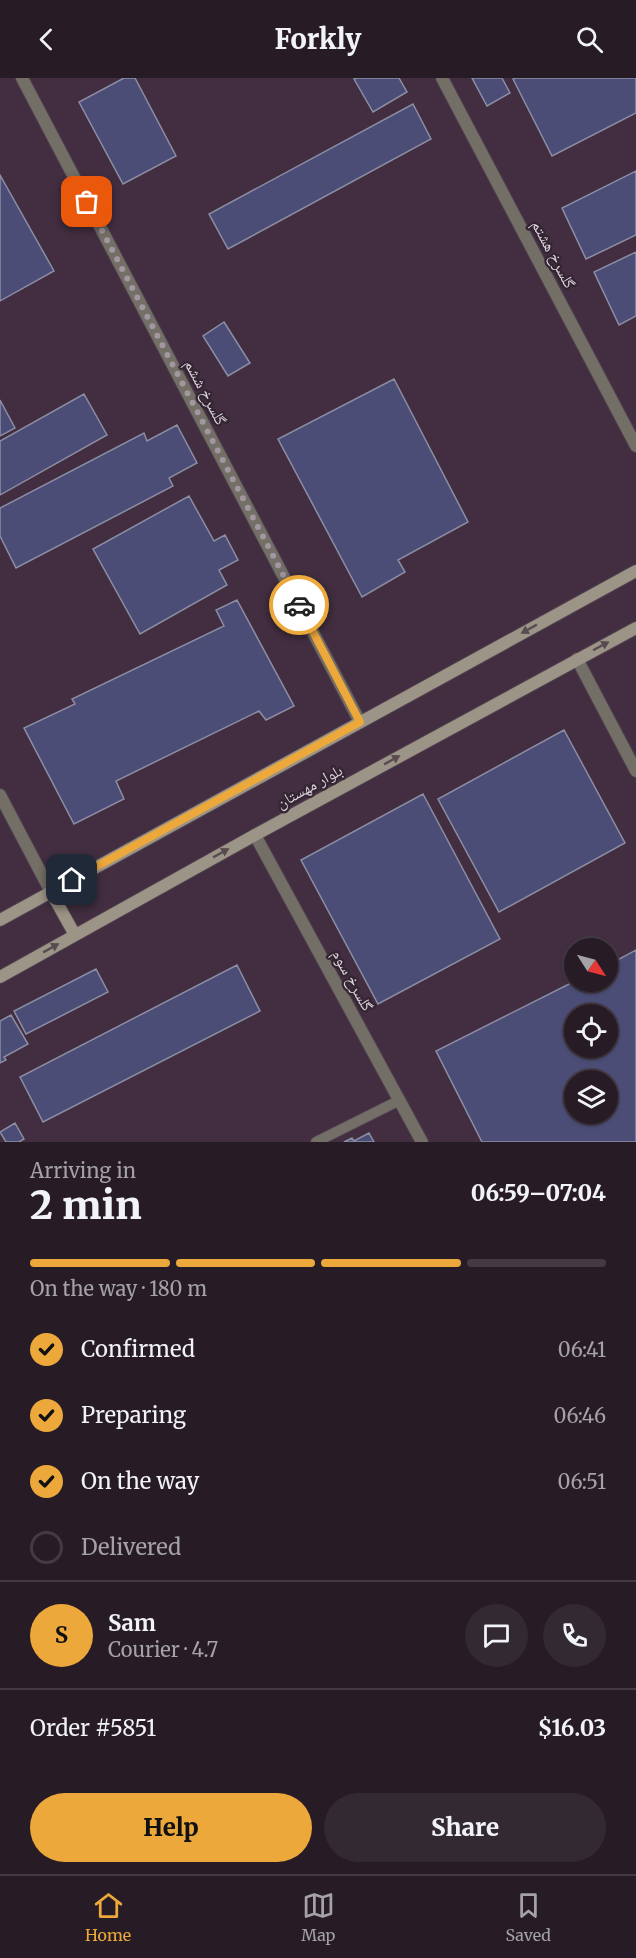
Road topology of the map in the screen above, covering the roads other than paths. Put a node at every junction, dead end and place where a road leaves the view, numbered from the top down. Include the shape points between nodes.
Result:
1 (22, 78) edge
2 (442, 78) edge
3 (636, 446) edge
4 (636, 571) edge
5 (636, 628) edge
6 (577, 659) junction
7 (360, 722) junction
8 (636, 771) edge
9 (0, 795) edge
10 (255, 835) junction
11 (51, 892) junction
12 (0, 920) edge
13 (75, 935) junction
14 (0, 977) edge
15 (400, 1100) junction
16 (316, 1142) edge
17 (422, 1142) edge

1 - 7 street, گلسرخ ششم
2 - 3 street, گلسرخ هشتم
4 -> 7 street, بلوار مهستان
6 -> 5 street, بلوار مهستان
6 - 8 street
10 -> 6 street, بلوار مهستان
7 - 11 street, بلوار مهستان
9 - 11 street
13 -> 10 street, بلوار مهستان
10 - 15 street, گلسرخ سوم
11 - 12 street, بلوار مهستان
11 - 13 street
14 -> 13 street, بلوار مهستان
15 - 16 lane
15 - 17 street, گلسرخ سوم

